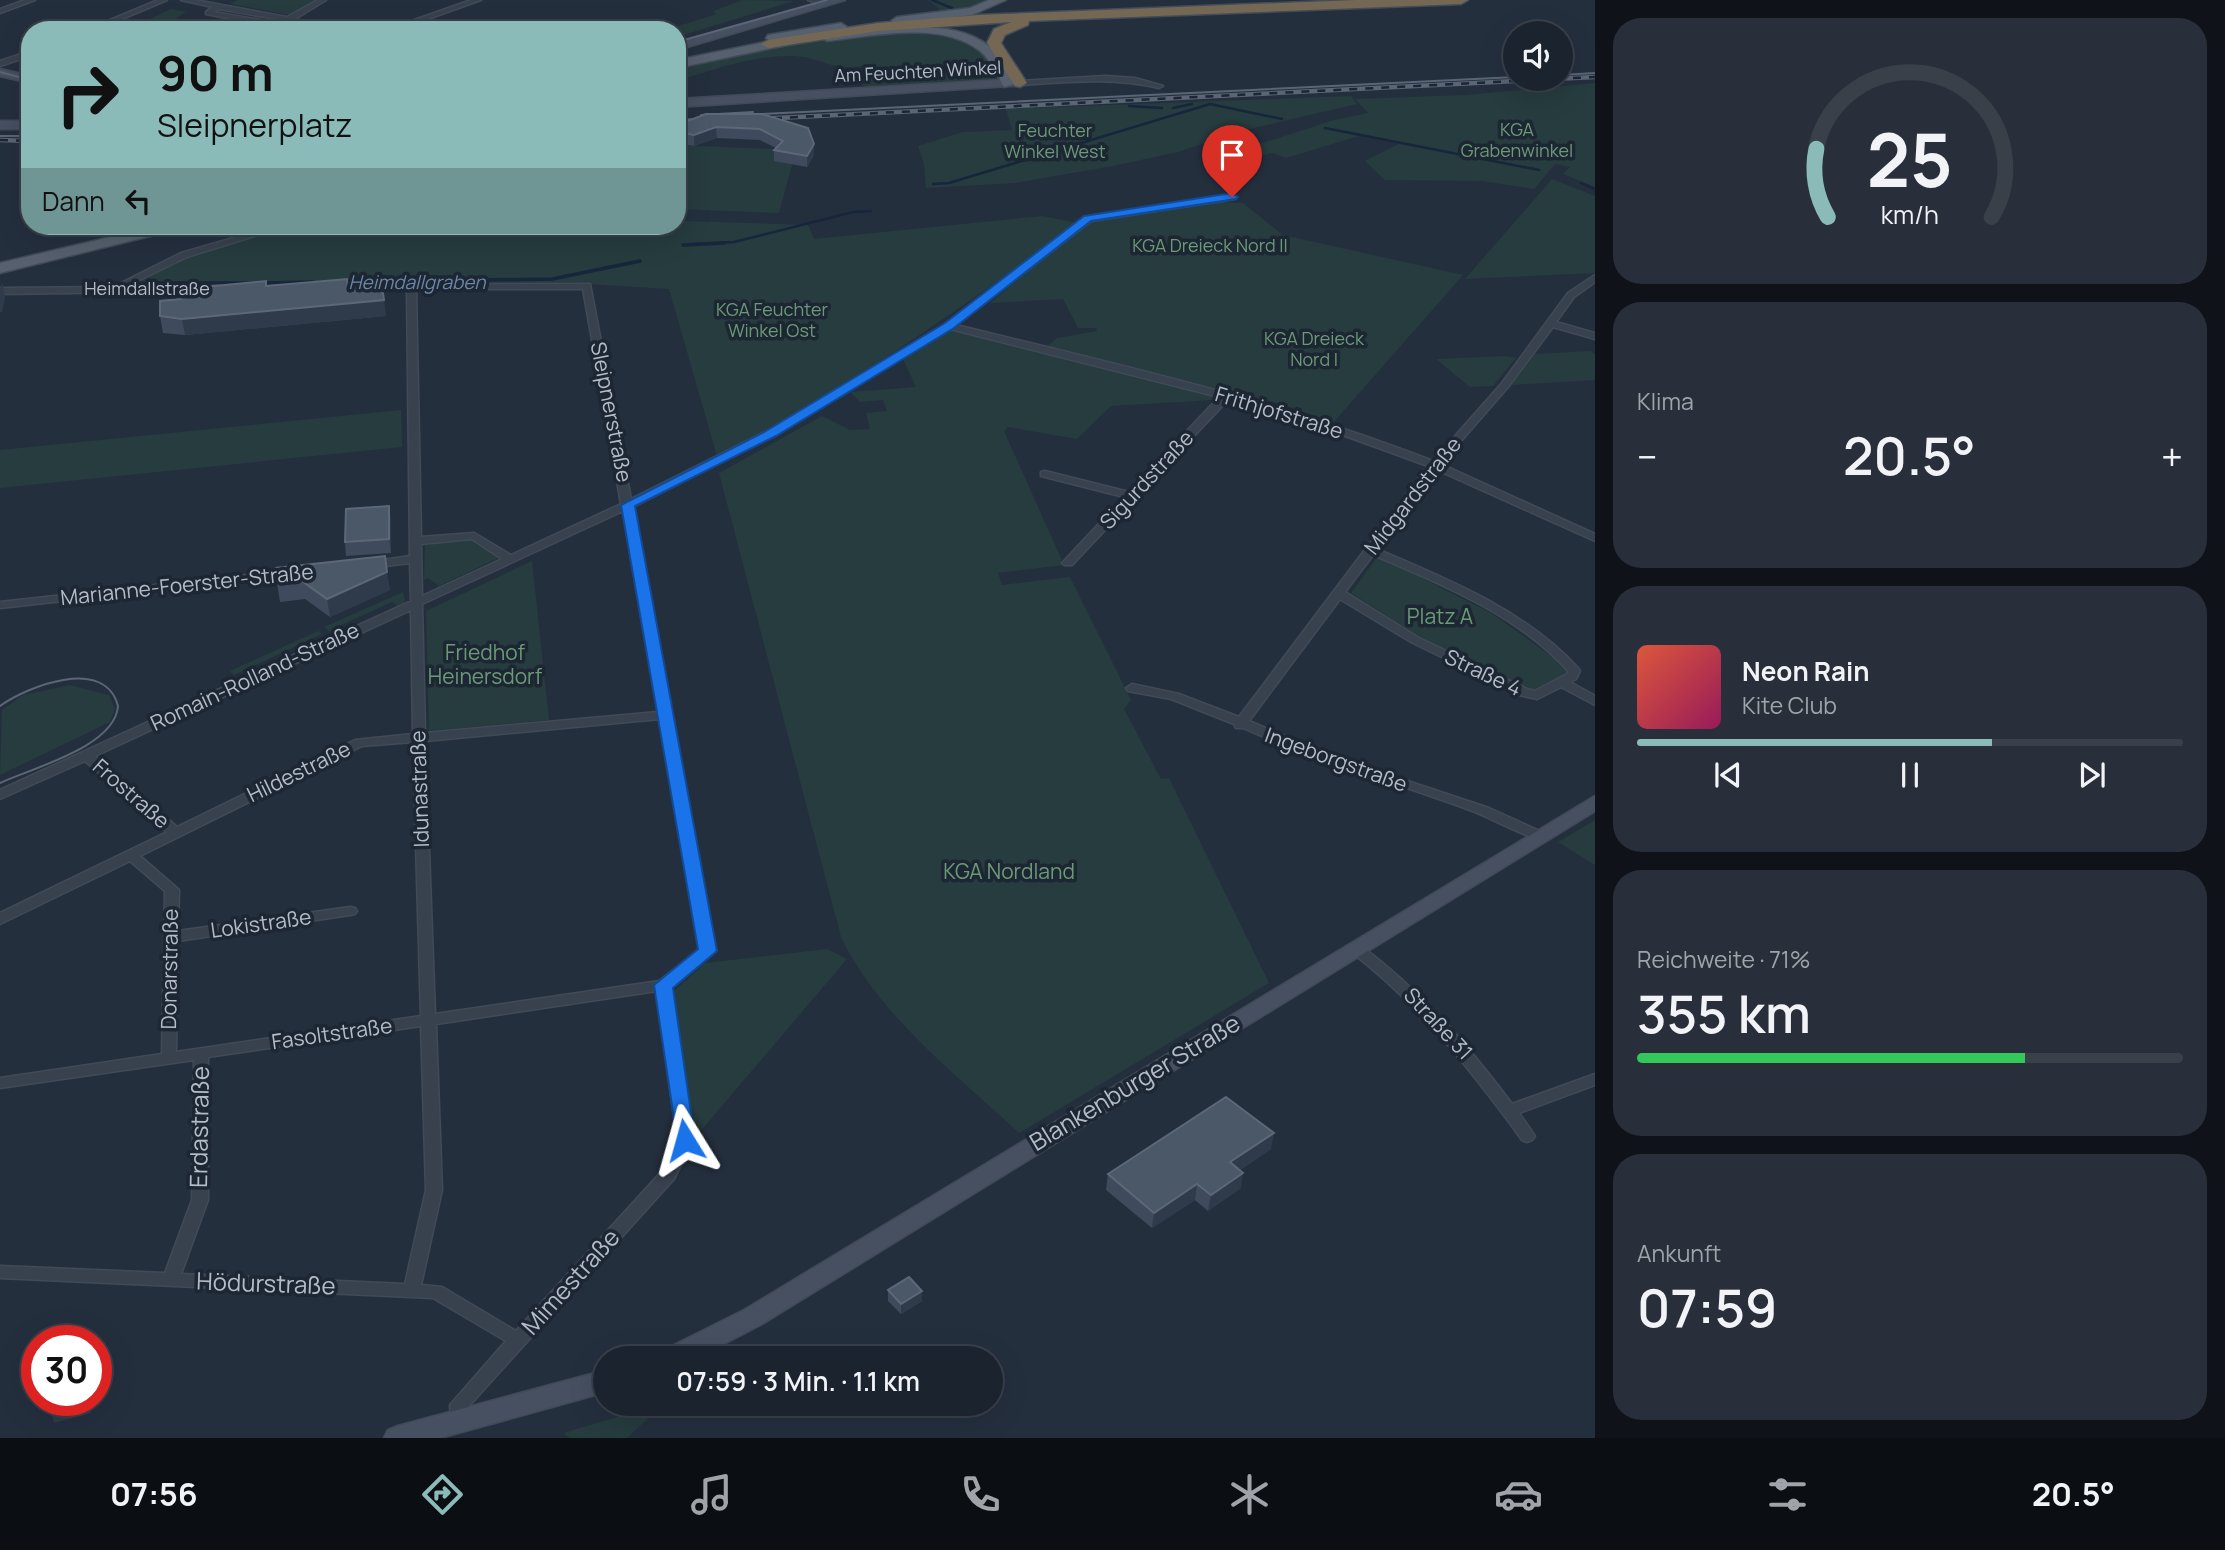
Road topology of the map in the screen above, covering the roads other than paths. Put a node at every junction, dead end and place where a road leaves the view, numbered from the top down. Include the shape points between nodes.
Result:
1 (32, 0) edge
2 (164, 0) edge
3 (184, 0) edge
4 (232, 0) edge
5 (323, 0) edge
6 (478, 0) edge
7 (811, 0) edge
8 (840, 0) edge
9 (1000, 0) edge
10 (1103, 0) edge
11 (1342, 0) edge
12 (1461, 0) edge
13 (826, 4) junction
14 (1232, 4) junction
15 (219, 6) junction
16 (0, 11) edge
17 (255, 12) junction
18 (1056, 15) junction
19 (242, 19) junction
20 (292, 19) junction
21 (906, 20) junction
22 (112, 21) edge
23 (239, 21) edge
24 (253, 21) edge
25 (287, 21) edge
26 (301, 21) edge
27 (416, 21) edge
28 (686, 44) edge
29 (768, 44) junction
30 (21, 56) edge
31 (686, 56) edge
32 (686, 62) edge
33 (0, 64) edge
34 (0, 72) edge
35 (21, 78) edge
36 (1015, 84) junction
37 (1159, 86) dead end
38 (686, 102) edge
39 (0, 125) edge
40 (21, 125) edge
41 (1232, 197) dead end
42 (104, 235) edge
43 (137, 235) edge
44 (250, 235) edge
45 (0, 258) edge
46 (0, 268) edge
47 (1595, 278) edge
48 (411, 286) junction
49 (322, 287) edge
50 (227, 288) edge
51 (113, 289) junction
52 (0, 291) edge
53 (1550, 323) junction
54 (949, 326) junction
55 (1595, 336) edge
56 (1226, 396) junction
57 (1434, 466) junction
58 (1045, 474) dead end
59 (1131, 496) junction
60 (628, 505) junction
61 (1595, 538) edge
62 (414, 541) junction
63 (1370, 550) junction
64 (415, 559) junction
65 (510, 559) junction
66 (1068, 563) dead end
67 (356, 566) edge
68 (306, 571) edge
69 (1338, 593) junction
70 (417, 602) junction
71 (0, 605) edge
72 (1561, 682) junction
73 (1132, 688) dead end
74 (1595, 701) edge
75 (666, 715) junction
76 (1240, 725) junction
77 (419, 737) junction
78 (86, 755) junction
79 (0, 795) edge
80 (1595, 802) edge
81 (176, 833) junction
82 (1539, 836) junction
83 (131, 855) junction
84 (350, 911) dead end
85 (0, 919) edge
86 (172, 937) junction
87 (1355, 948) junction
88 (663, 985) junction
89 (427, 1021) junction
90 (201, 1053) junction
91 (169, 1058) junction
92 (1595, 1079) edge
93 (0, 1083) edge
94 (1509, 1111) junction
95 (1527, 1136) dead end
96 (0, 1272) edge
97 (171, 1280) junction
98 (412, 1290) junction
99 (518, 1340) junction
100 (696, 1346) edge
101 (593, 1385) edge
102 (460, 1421) junction
103 (398, 1438) edge

1 - 16 street
2 - 22 street
3 - 15 street
4 - 15 street
5 - 20 street
6 - 27 street
7 - 13 street
8 - 13 main road
9 - 21 main road via 972,11
10 - 14 highway
11 - 14 highway
12 - 18 highway
13 - 28 main road
14 - 21 highway
15 - 17 street
15 - 19 street via 208,13
17 - 19 street
17 - 20 street
18 - 29 highway via 878,27
18 - 36 highway via 1015,24 996,35 995,45
19 - 23 street
19 - 24 street
20 - 25 street
20 - 26 street
21 - 31 main road via 817,30
29 - 32 main road
29 - 36 main road via 884,32 949,35 986,50
30 - 33 street
34 - 35 main road
36 - 37 street, Am Feuchten Winkel via 1105,78
36 - 38 main road, Am Feuchten Winkel
39 - 40 main road
41 - 54 street, Romain-Rolland-Straße via 1088,219
42 - 45 main road
43 - 46 main road
44 - 51 street via 184,255
47 - 53 street, Midgardstraße via 1571,295
48 - 49 street
48 - 60 street, Sleipnerstraße via 587,286
48 - 62 street, Idunastraße
50 - 51 street, Heimdallstraße
51 - 52 street, Heimdallstraße
53 - 55 street
53 - 57 street, Midgardstraße via 1506,385
54 - 56 street, Frithjofstraße
54 - 60 street, Romain-Rolland-Straße via 771,433
56 - 57 street, Frithjofstraße
56 - 59 street, Sigurdstraße
57 - 61 street, Frithjofstraße
57 - 63 street, Midgardstraße
58 - 59 street
59 - 66 street, Sigurdstraße
60 - 65 street, Romain-Rolland-Straße
60 - 75 street, Sleipnerstraße
62 - 64 street, Idunastraße
62 - 65 street via 474,536
63 - 69 street, Midgardstraße
63 - 72 street via 1453,587 1534,635 1566,659 1574,671
64 - 67 street
64 - 70 street, Idunastraße
65 - 70 street, Romain-Rolland-Straße
68 - 71 street, Marianne-Foerster-Straße
69 - 72 street, Straße 4 via 1424,644 1523,692 1537,695
69 - 76 street, Midgardstraße
70 - 77 street, Idunastraße
70 - 78 street, Romain-Rolland-Straße
72 - 74 street
73 - 76 street, Ingeborgstraße via 1173,696
75 - 77 street, Hildestraße
75 - 88 street, Sleipnerstraße via 708,951
76 - 82 street, Ingeborgstraße via 1379,778 1501,816
77 - 81 street, Hildestraße via 359,743
77 - 89 street, Idunastraße
78 - 79 street, Romain-Rolland-Straße
78 - 81 street, Frostraße
80 - 82 main road, Blankenburger Straße
81 - 83 street, Hildestraße
82 - 87 main road, Blankenburger Straße
83 - 85 street, Hildestraße
83 - 86 street, Donarstraße via 172,890
84 - 86 street, Lokistraße
86 - 91 street, Donarstraße
87 - 94 street, Straße 31 via 1393,977 1445,1028
87 - 100 main road, Blankenburger Straße via 753,1317
88 - 89 street, Fasoltstraße
88 - 99 street, Mimestraße via 685,1140 668,1175
89 - 90 street, Fasoltstraße
89 - 98 street, Idunastraße via 434,1190
90 - 91 street, Fasoltstraße
90 - 97 street, Erdastraße via 200,1200
91 - 93 street, Fasoltstraße
92 - 94 street
94 - 95 street, Straße 31
96 - 97 street, Hödurstraße
97 - 98 street, Hödurstraße
98 - 99 street, Hödurstraße via 436,1292
99 - 102 street, Mimestraße via 459,1405
101 - 102 main road
102 - 103 main road

